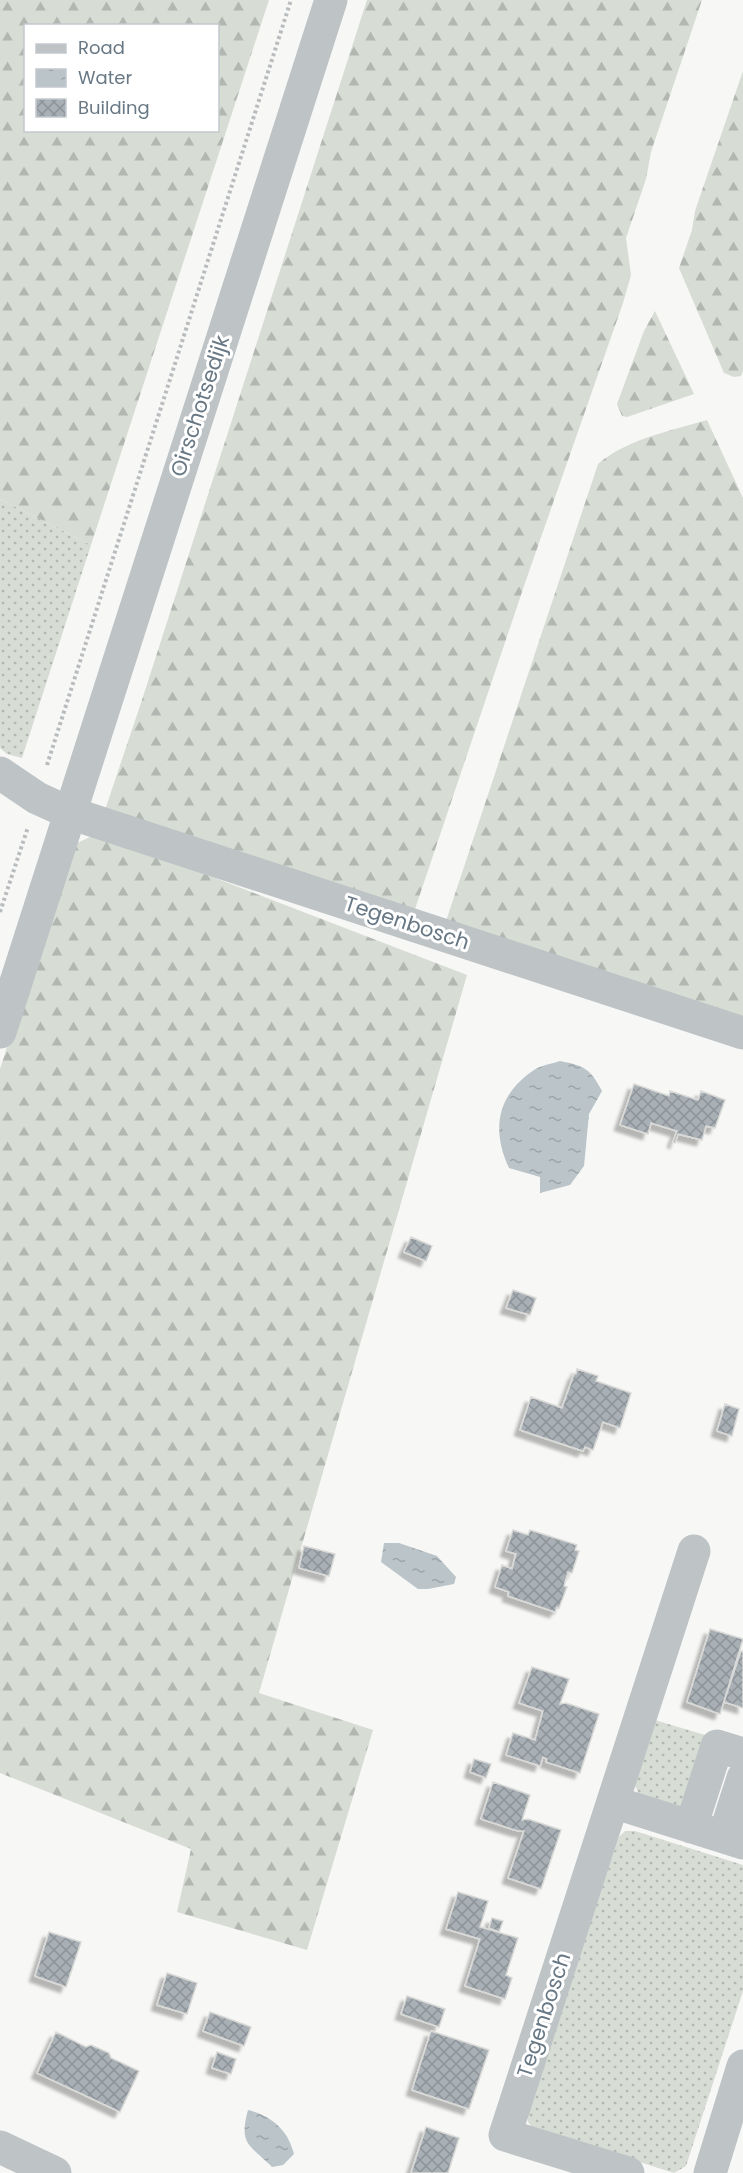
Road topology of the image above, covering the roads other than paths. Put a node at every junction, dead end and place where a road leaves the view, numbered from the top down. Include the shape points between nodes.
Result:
1 (331, 0) edge
2 (0, 773) edge
3 (70, 813) junction
4 (0, 1032) edge
5 (743, 1033) edge
6 (694, 1551) dead end
7 (743, 1754) edge
8 (743, 1778) edge
9 (613, 1802) junction
10 (691, 1827) junction
11 (734, 1840) edge
12 (743, 2066) edge
13 (0, 2147) edge
14 (607, 2170) edge
15 (55, 2173) edge
16 (710, 2173) edge

1 - 3 street, Oirschotsedijk
2 - 3 street via 37,798
3 - 4 street, Oirschotsedijk
3 - 5 street, Tegenbosch via 430,918
6 - 9 street, Tegenbosch
7 - 10 street via 717,1746
8 - 11 street
9 - 10 street
9 - 14 street, Tegenbosch via 505,2134
10 - 11 street
12 - 16 street
13 - 15 street

